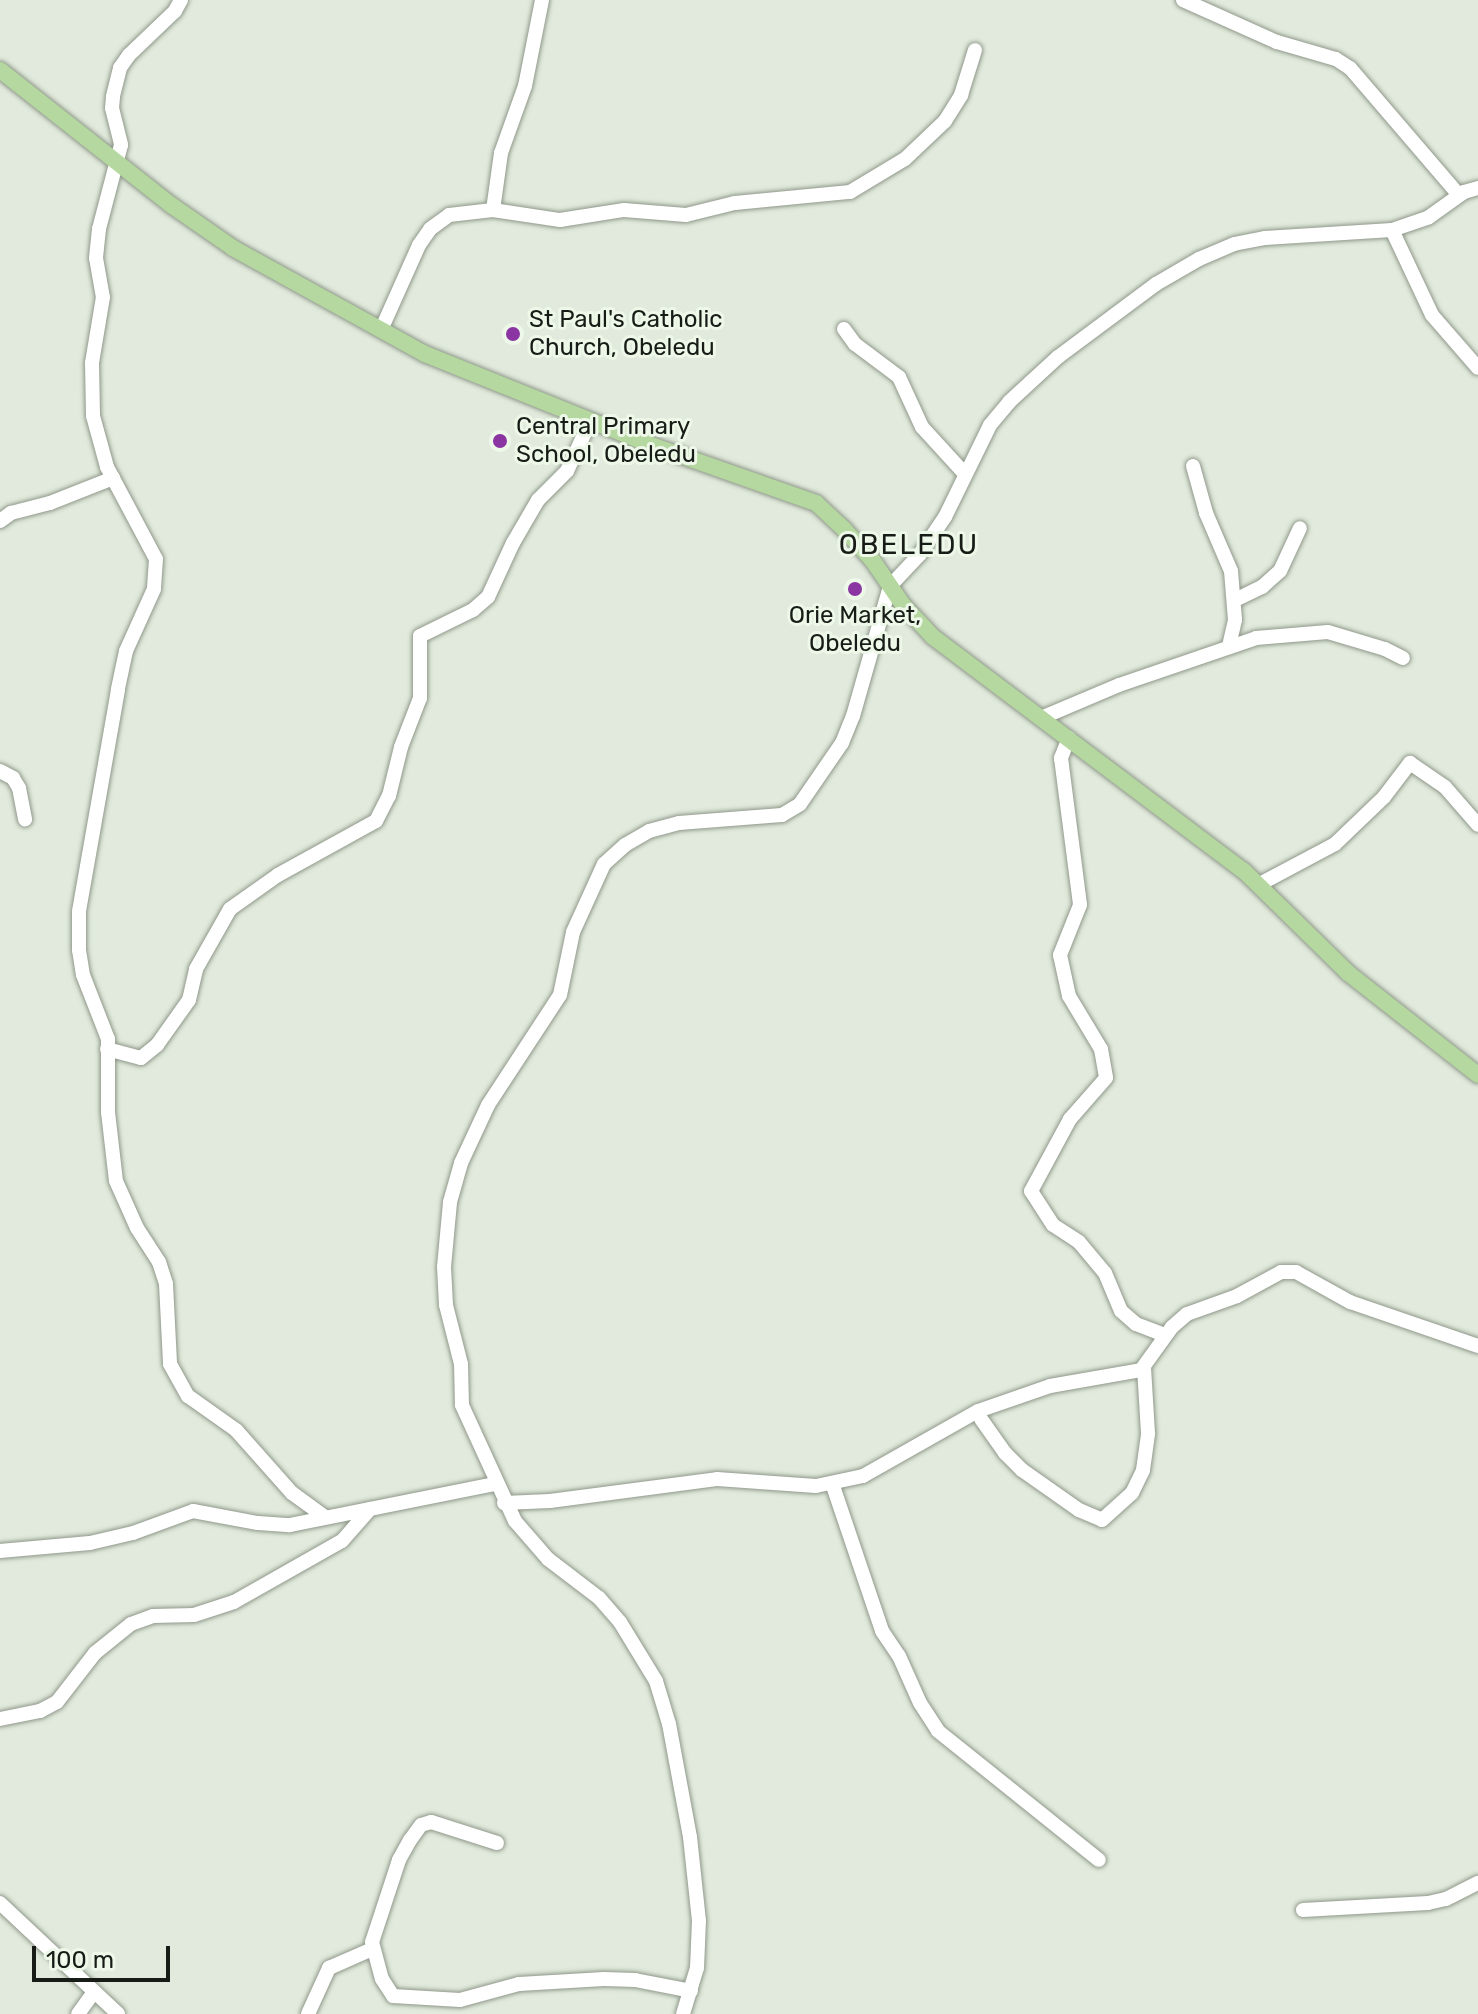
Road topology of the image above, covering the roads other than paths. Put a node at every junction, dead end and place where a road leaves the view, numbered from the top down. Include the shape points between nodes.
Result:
1 (181, 0) edge
2 (542, 0) edge
3 (1183, 0) edge
4 (975, 50) dead end
5 (0, 70) edge
6 (118, 163) junction
7 (1478, 188) edge
8 (1459, 195) junction
9 (493, 210) junction
10 (1392, 230) junction
11 (844, 329) dead end
12 (381, 330) junction
13 (1478, 368) edge
14 (590, 422) junction
15 (1193, 466) dead end
16 (964, 473) junction
17 (113, 478) junction
18 (0, 521) edge
19 (1300, 528) dead end
20 (890, 586) junction
21 (1235, 600) junction
22 (1229, 647) junction
23 (1403, 658) dead end
24 (1041, 718) junction
25 (1069, 738) junction
26 (0, 771) edge
27 (25, 819) dead end
28 (1478, 825) edge
29 (1258, 885) junction
30 (107, 1049) junction
31 (1478, 1075) edge
32 (1165, 1335) junction
33 (1478, 1346) edge
34 (1144, 1367) junction
35 (981, 1419) dead end
36 (832, 1483) junction
37 (496, 1484) junction
38 (504, 1503) junction
39 (370, 1509) junction
40 (325, 1517) junction
41 (0, 1551) edge
42 (0, 1719) edge
43 (497, 1843) dead end
44 (1099, 1860) dead end
45 (1478, 1883) edge
46 (0, 1903) edge
47 (1303, 1910) dead end
48 (372, 1949) junction
49 (691, 1991) junction
50 (94, 1992) junction
51 (78, 2014) edge
52 (118, 2014) edge
53 (308, 2014) edge
54 (683, 2014) edge

1 - 6 street via 120,68 112,108 120,129
2 - 9 street via 525,86 501,153
3 - 8 street via 1350,68
4 - 9 street via 961,95 945,121 905,159 850,192 735,203 686,215 624,210 560,220
5 - 6 main road
6 - 12 main road via 233,248
6 - 17 street via 99,229 96,258 103,297 92,363 93,416
7 - 8 street
8 - 10 street via 1429,217
9 - 12 street via 449,215 430,229
10 - 13 street via 1432,315
10 - 16 street via 1265,238 1199,259 1156,284 1048,366 990,425
11 - 16 street via 855,344 899,377 922,427
12 - 14 main road via 425,354
14 - 20 main road via 816,503
14 - 30 street via 567,471 538,500 488,597 420,636 420,698 376,821 278,875 230,909 196,969 189,1000 157,1045 141,1058
15 - 21 street via 1231,571
16 - 20 street via 945,517
17 - 18 street
17 - 30 street via 156,559 154,589 123,664 79,912 83,975 102,1018
19 - 21 street via 1280,571
20 - 24 main road via 933,637
20 - 37 street via 848,729 800,804 782,815 679,823 649,831 604,864 573,932 560,995 488,1105 461,1163 446,1237 446,1305 461,1364 462,1405
21 - 22 street
22 - 23 street via 1256,638 1328,632
22 - 24 street
24 - 25 main road
25 - 29 main road
25 - 32 street via 1061,758 1080,905 1060,955 1069,996 1101,1049 1106,1078 1070,1119 1031,1191 1053,1225 1079,1242 1105,1273 1121,1311 1136,1324
26 - 27 street via 19,788
28 - 29 street via 1445,787 1410,763 1384,797 1335,844
29 - 31 main road via 1348,973
30 - 40 street via 116,1181 166,1284 170,1364 177,1381 203,1410 236,1430 292,1493
32 - 33 street via 1196,1308 1237,1296 1281,1272 1296,1272 1350,1302
32 - 34 street
34 - 35 street via 1148,1433 1143,1470 1132,1493 1102,1520 1022,1470
34 - 36 street via 1050,1386 978,1411 900,1458 863,1476
36 - 38 street via 717,1479
36 - 44 street via 882,1631 938,1731
37 - 38 street
37 - 39 street
38 - 49 street via 548,1559 599,1598 620,1622 656,1681 669,1724 696,1884 697,1968
39 - 40 street
39 - 42 street via 342,1541 234,1602 194,1615 153,1616 131,1624 95,1653 57,1702
40 - 41 street via 280,1525 193,1511 90,1543
43 - 48 street via 441,1824 421,1825 399,1860
45 - 47 street via 1428,1903
46 - 50 street
48 - 49 street via 387,1991 402,1998 460,2000 519,1984 604,1979
48 - 53 street via 329,1968
49 - 54 street
50 - 51 street
50 - 52 street

